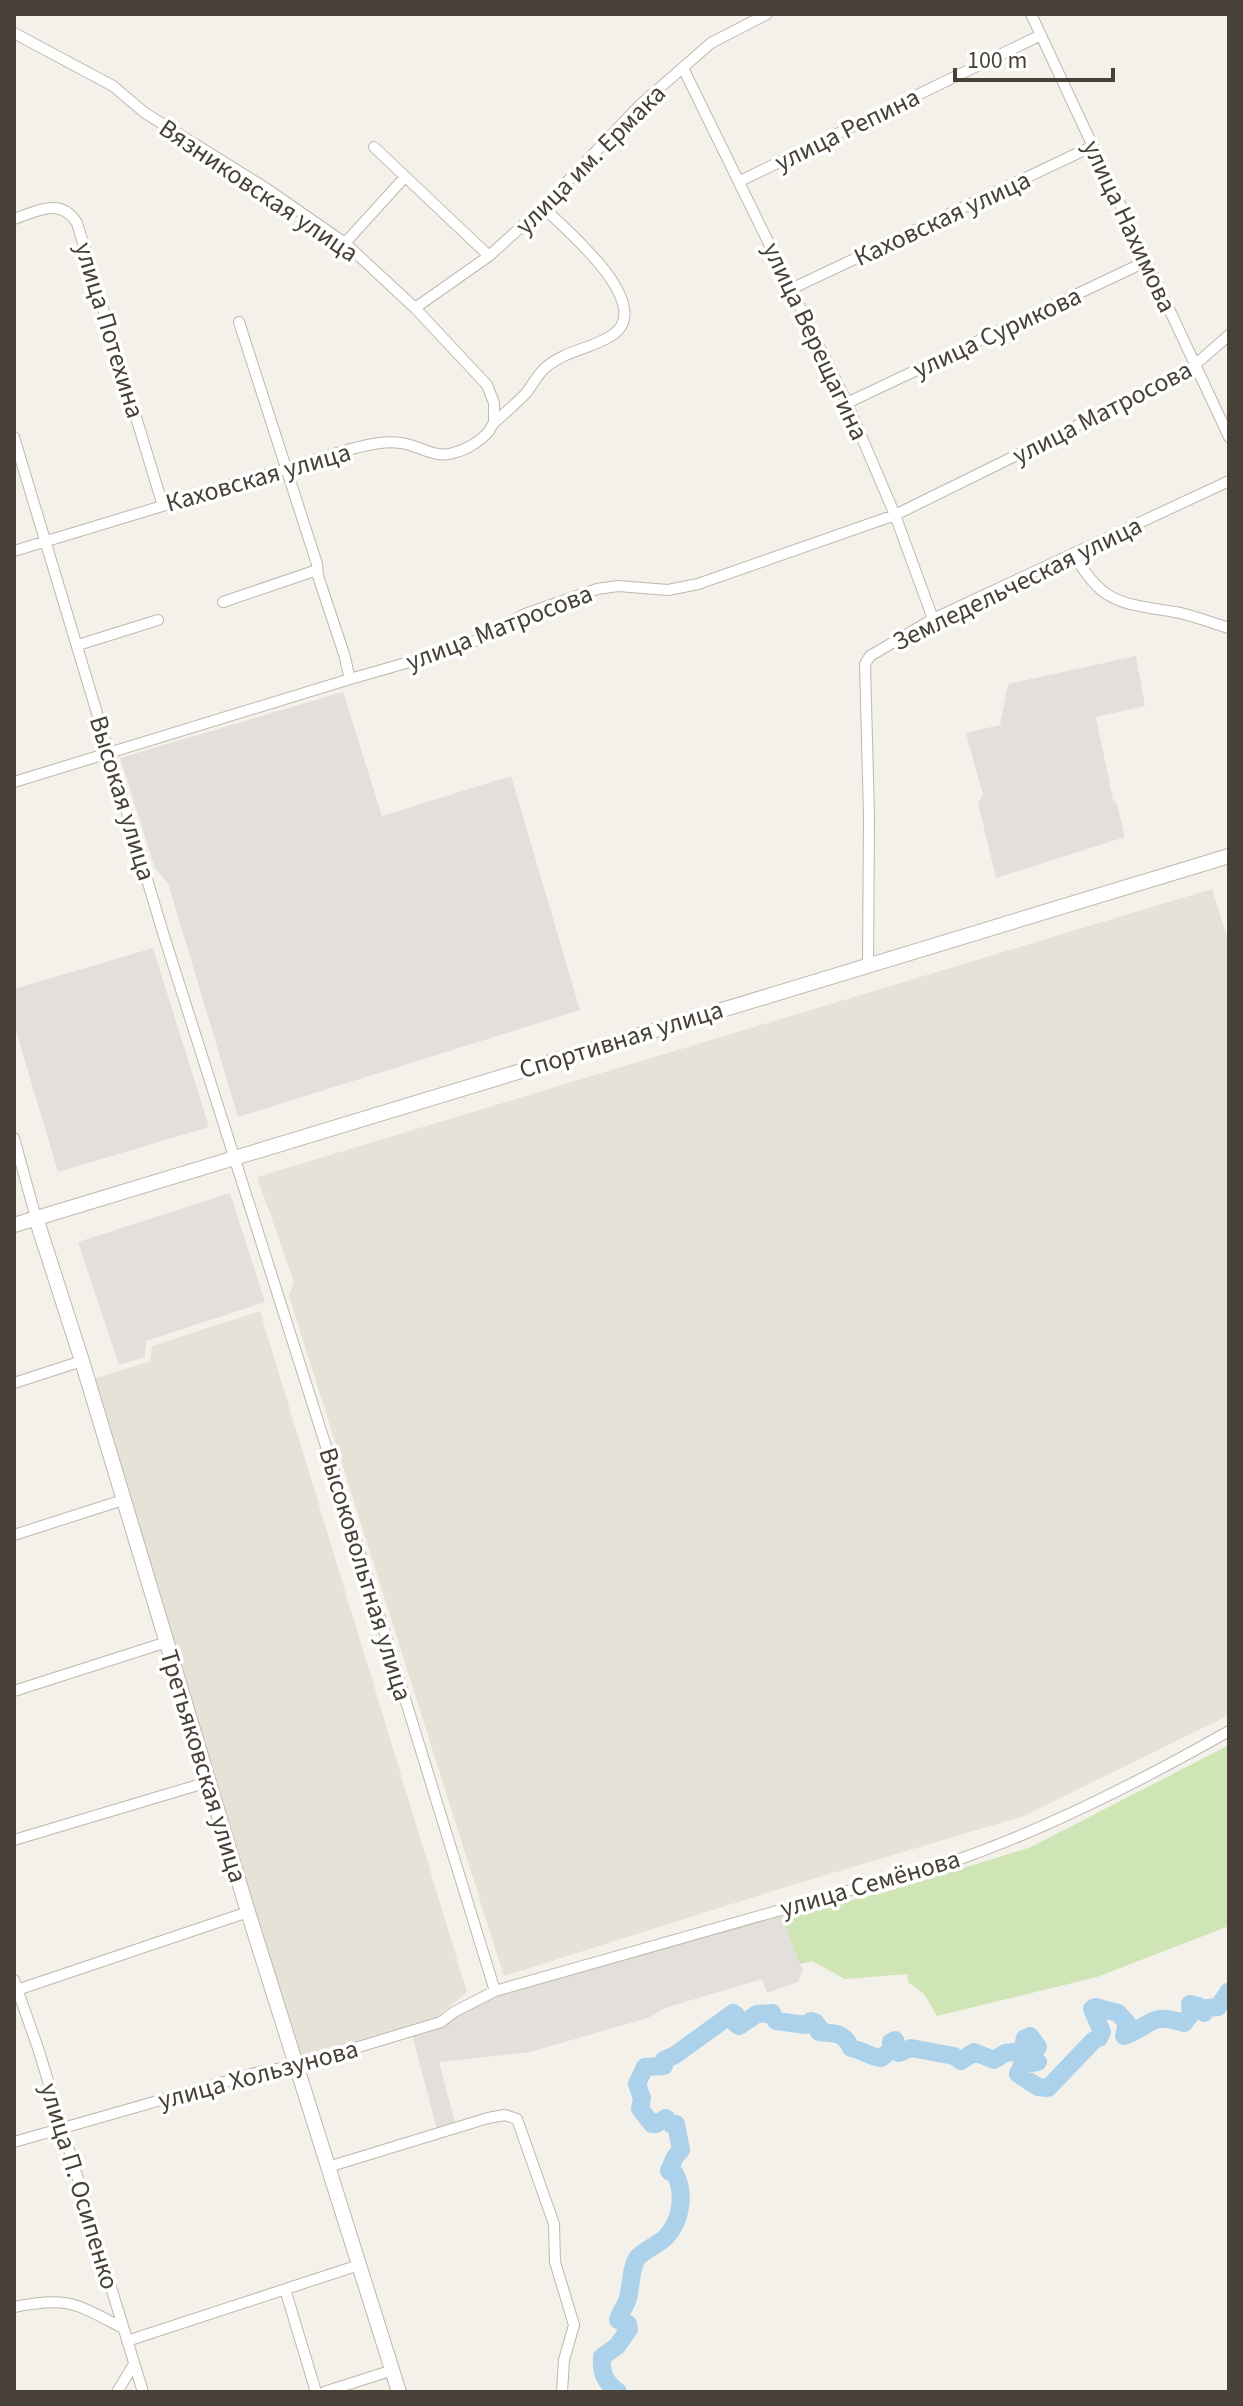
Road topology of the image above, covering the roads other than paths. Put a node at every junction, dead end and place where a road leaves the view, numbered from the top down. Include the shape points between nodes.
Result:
1 (767, 14) edge
2 (1031, 14) edge
3 (14, 33) edge
4 (1041, 35) junction
5 (683, 68) junction
6 (1093, 146) junction
7 (374, 147) dead end
8 (405, 177) junction
9 (740, 181) junction
10 (543, 207) junction
11 (14, 219) edge
12 (345, 243) junction
13 (489, 256) junction
14 (1147, 261) junction
15 (791, 289) junction
16 (415, 308) junction
17 (239, 322) dead end
18 (1229, 335) edge
19 (1196, 365) junction
20 (847, 403) junction
21 (494, 422) junction
22 (14, 437) edge
23 (1229, 437) edge
24 (285, 469) junction
25 (1229, 481) edge
26 (163, 506) junction
27 (895, 515) junction
28 (46, 540) junction
29 (14, 551) edge
30 (1074, 554) junction
31 (317, 570) junction
32 (223, 602) dead end
33 (933, 619) junction
34 (158, 620) dead end
35 (1229, 628) edge
36 (78, 645) junction
37 (350, 679) junction
38 (110, 753) junction
39 (14, 782) edge
40 (1229, 856) edge
41 (868, 964) junction
42 (14, 1138) edge
43 (234, 1158) junction
44 (36, 1218) junction
45 (14, 1225) edge
46 (82, 1361) junction
47 (14, 1383) edge
48 (123, 1500) junction
49 (14, 1535) edge
50 (167, 1642) junction
51 (14, 1691) edge
52 (1229, 1731) edge
53 (208, 1782) junction
54 (14, 1840) edge
55 (248, 1912) junction
56 (15, 1987) edge
57 (495, 1991) junction
58 (296, 2066) junction
59 (62, 2128) junction
60 (14, 2142) edge
61 (328, 2167) junction
62 (359, 2265) junction
63 (285, 2289) junction
64 (14, 2307) edge
65 (123, 2328) junction
66 (127, 2341) junction
67 (134, 2364) junction
68 (393, 2370) junction
69 (117, 2392) edge
70 (143, 2392) edge
71 (316, 2392) edge
72 (324, 2392) edge
73 (399, 2392) edge
74 (562, 2392) edge

1 - 5 street, улица им. Ермака via 711,43
2 - 4 street, улица Нахимова
3 - 12 street, Вязниковская улица via 113,86 145,113
4 - 6 street, улица Нахимова
4 - 9 street, улица Репина
5 - 9 street, улица Верещагина
5 - 10 street, улица им. Ермака via 640,105
6 - 14 street, улица Нахимова
6 - 15 street, Каховская улица
7 - 8 street
8 - 12 street
8 - 13 street
9 - 15 street, улица Верещагина
10 - 13 street, улица им. Ермака
10 - 21 street, Каховская улица via 610,275 623,297 622,326 544,369
11 - 26 street, улица Потехина via 57,207 77,223
12 - 16 street, Вязниковская улица
13 - 16 street, улица им. Ермака
14 - 19 street, улица Нахимова
14 - 20 street, улица Сурикова
15 - 20 street, улица Верещагина
16 - 21 street, Вязниковская улица via 487,385
17 - 24 street
18 - 19 street, улица Матросова
19 - 23 street, улица Нахимова
19 - 27 street, улица Матросова
20 - 27 street, улица Верещагина
21 - 24 street, Каховская улица via 474,444 452,454 382,443
22 - 28 street, Высокая улица
24 - 26 street, Каховская улица
24 - 31 street
25 - 30 street, Земледельческая улица
26 - 28 street, Каховская улица
27 - 33 street, улица Верещагина
27 - 37 street, улица Матросова via 698,584 668,590 597,589 525,614 473,642
28 - 29 street, Каховская улица
28 - 36 street, Высокая улица
30 - 33 street, Земледельческая улица
30 - 35 street via 1102,593
31 - 32 street
31 - 37 street
33 - 41 street, Земледельческая улица via 865,664
34 - 36 street
36 - 38 street, Высокая улица
37 - 38 street, улица Матросова
38 - 39 street, улица Матросова
38 - 43 street, Высокая улица
40 - 41 street, Спортивная улица
41 - 43 street, Спортивная улица
42 - 44 street, Третьяковская улица
43 - 44 street, Спортивная улица
43 - 57 street, Высоковольтная улица
44 - 45 street, Спортивная улица
44 - 46 street, Третьяковская улица
46 - 47 street
46 - 48 street, Третьяковская улица
48 - 49 street
48 - 50 street, Третьяковская улица
50 - 51 street
50 - 53 street, Третьяковская улица
52 - 57 street, улица Семёнова via 1010,1841
53 - 54 street
53 - 55 street, Третьяковская улица
55 - 56 street
55 - 58 street, Третьяковская улица
56 - 59 street, улица П. Осипенко
57 - 58 street, улица Хользунова via 441,2022
58 - 59 street, улица Хользунова
58 - 61 street, Третьяковская улица
59 - 60 street, улица Хользунова
59 - 65 street, улица П. Осипенко
61 - 62 street, Третьяковская улица
61 - 74 street via 488,2118 517,2119 554,2224 555,2262 574,2325
62 - 63 street
62 - 68 street, Третьяковская улица
63 - 66 street
63 - 71 street
64 - 65 street via 59,2301
65 - 66 street, улица П. Осипенко
66 - 67 street, улица П. Осипенко
67 - 69 street
67 - 70 street, улица П. Осипенко
68 - 72 street
68 - 73 street, Третьяковская улица

